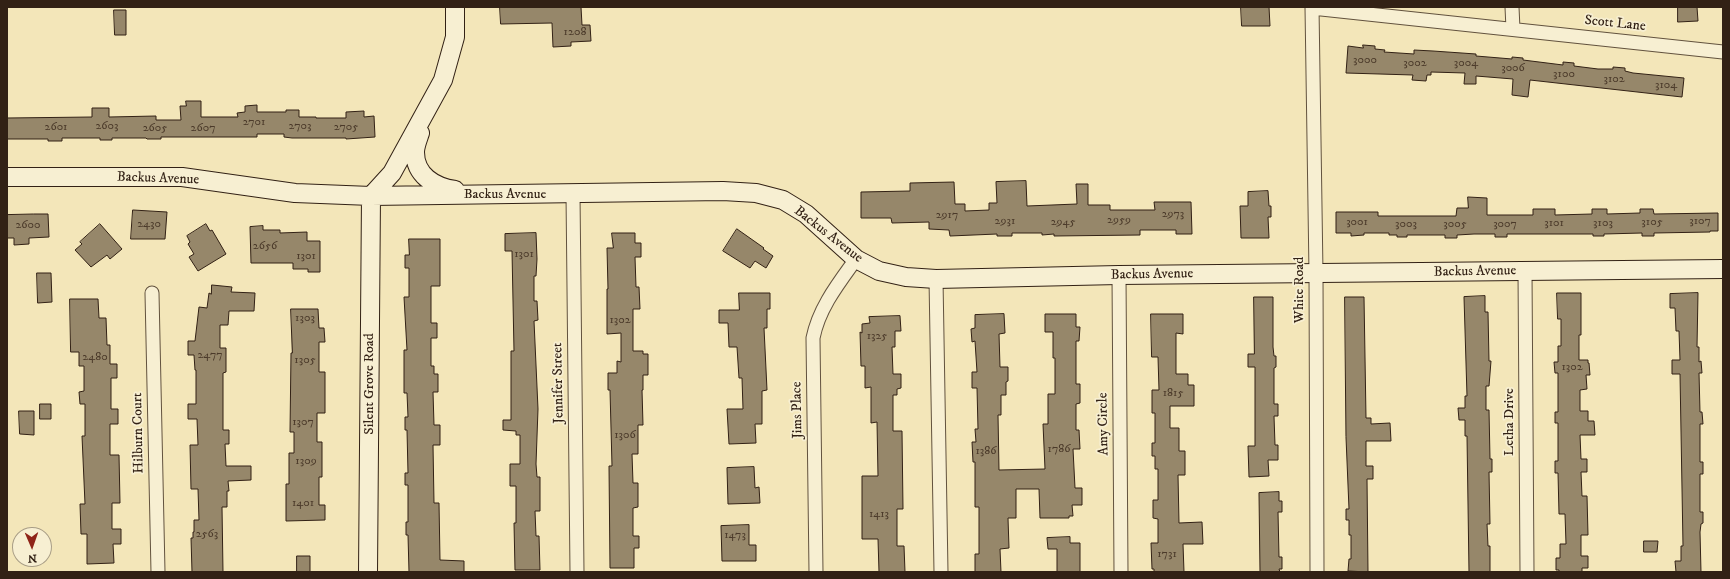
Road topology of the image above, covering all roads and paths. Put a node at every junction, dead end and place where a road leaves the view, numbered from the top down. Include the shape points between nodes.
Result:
1 (455, 7) edge
2 (1512, 7) edge
3 (1312, 8) edge
4 (1513, 29) junction
5 (1723, 52) edge
6 (426, 112) junction
7 (7, 177) edge
8 (573, 194) junction
9 (484, 195) junction
10 (371, 196) junction
11 (856, 259) junction
12 (1723, 269) edge
13 (1526, 271) junction
14 (1316, 273) junction
15 (1119, 275) junction
16 (936, 279) junction
17 (152, 293) dead end
18 (158, 572) edge
19 (368, 572) edge
20 (577, 572) edge
21 (816, 572) edge
22 (942, 572) edge
23 (1121, 572) edge
24 (1317, 572) edge
25 (1527, 572) edge

1 - 6 street via 455,37 443,80
2 - 4 street
3 - 4 street, Scott Lane
3 - 14 street, White Road
4 - 5 street, Scott Lane
6 - 9 street via 414,150 416,163 421,172 431,182 445,188
6 - 10 street via 392,173
7 - 10 street, Backus Avenue via 182,177 295,193
8 - 9 street, Backus Avenue
8 - 11 street, Backus Avenue via 723,191 756,193 783,200 806,214
8 - 20 street, Jennifer Street
9 - 10 street, Backus Avenue
10 - 19 street, Silent Grove Road
11 - 16 street, Backus Avenue via 879,271 906,277
11 - 21 street, Jims Place via 830,295 816,324 814,338
12 - 13 street, Backus Avenue
13 - 14 street, Backus Avenue
13 - 25 street, Letha Drive
14 - 15 street, Backus Avenue
14 - 24 street, White Road
15 - 16 street, Backus Avenue
15 - 23 street, Amy Circle
16 - 22 street
17 - 18 street, Hilburn Court

